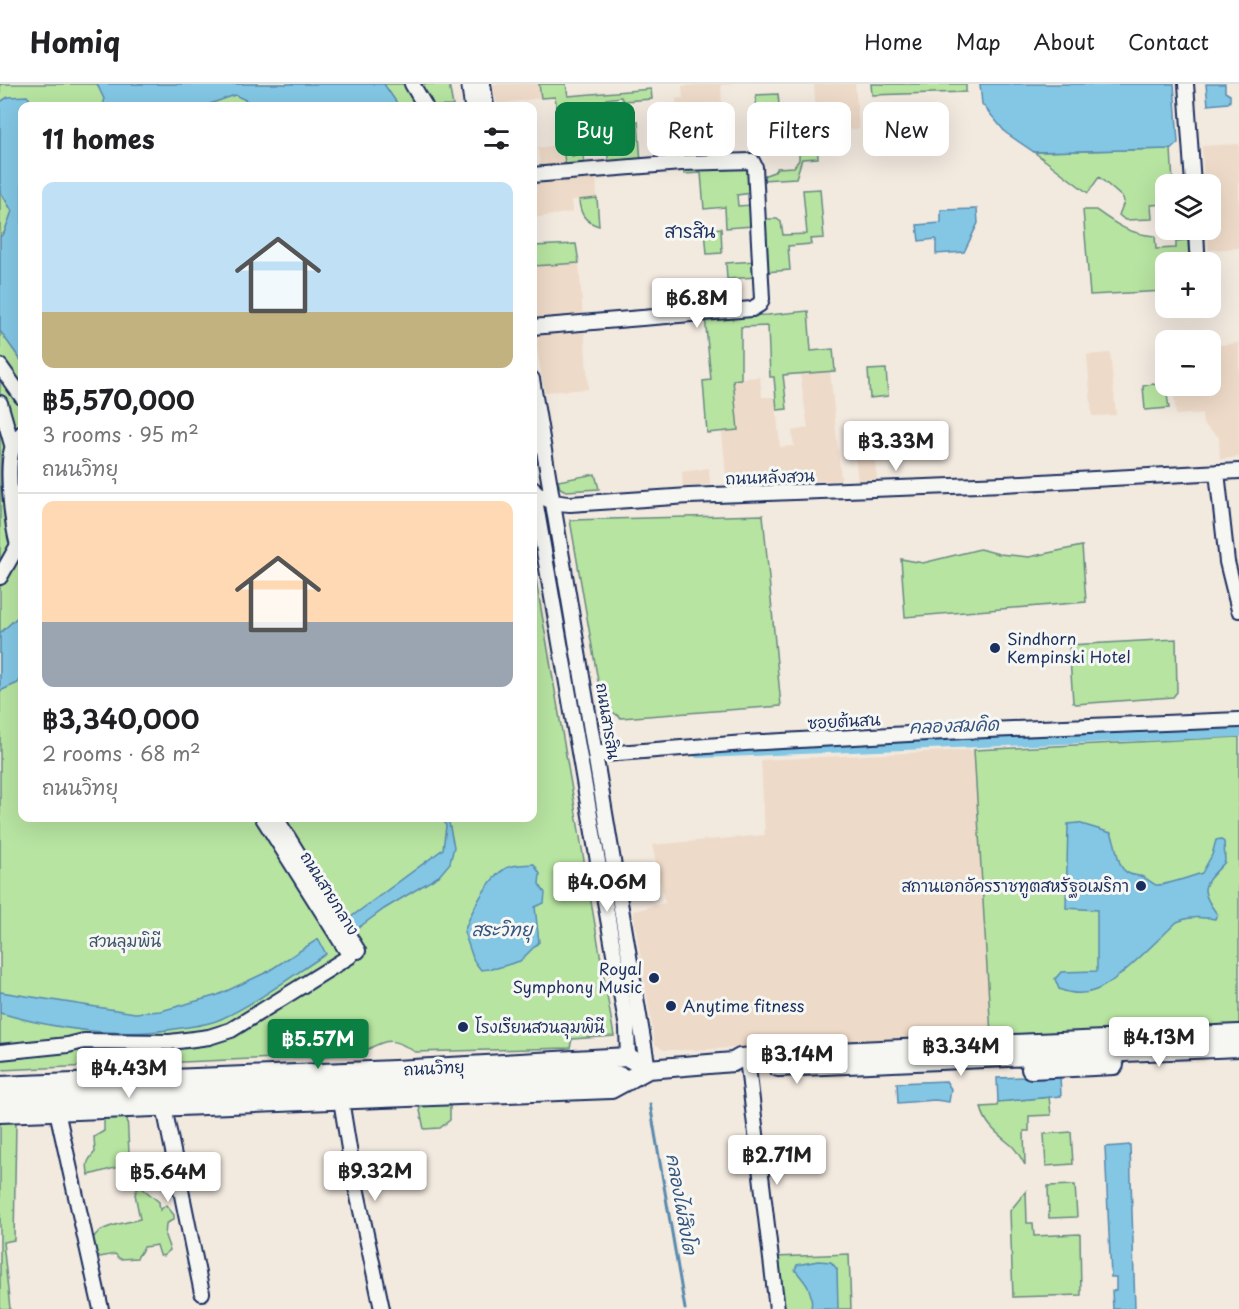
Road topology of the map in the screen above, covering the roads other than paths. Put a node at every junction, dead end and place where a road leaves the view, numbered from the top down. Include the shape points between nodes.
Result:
1 (412, 84) edge
2 (1186, 84) edge
3 (483, 86) edge
4 (471, 98) edge
5 (423, 102) edge
6 (485, 102) edge
7 (1192, 174) edge
8 (537, 175) edge
9 (1196, 240) edge
10 (1197, 251) dead end
11 (537, 327) edge
12 (0, 366) edge
13 (18, 391) edge
14 (0, 404) edge
15 (537, 409) edge
16 (18, 439) edge
17 (12, 448) junction
18 (1239, 471) edge
19 (1217, 472) junction
20 (537, 493) edge
21 (6, 495) edge
22 (553, 503) junction
23 (537, 511) edge
24 (18, 541) edge
25 (18, 549) edge
26 (0, 577) edge
27 (1239, 610) edge
28 (1239, 720) edge
29 (596, 751) junction
30 (266, 822) edge
31 (278, 822) edge
32 (293, 855) junction
33 (1239, 1034) edge
34 (0, 1052) edge
35 (1100, 1053) junction
36 (1238, 1055) edge
37 (628, 1057) junction
38 (971, 1059) junction
39 (741, 1065) junction
40 (648, 1069) junction
41 (0, 1086) edge
42 (257, 1090) junction
43 (396, 1091) junction
44 (341, 1100) junction
45 (0, 1101) edge
46 (164, 1107) junction
47 (57, 1111) junction
48 (0, 1113) edge
49 (202, 1293) dead end
50 (100, 1309) edge
51 (382, 1309) edge
52 (777, 1309) edge

1 - 5 street
2 - 7 street
3 - 4 street via 479,96
3 - 6 street
8 - 11 street via 749,160 755,167 762,299 755,308
9 - 10 street
12 - 13 street
14 - 17 street
15 - 22 street, ถนนสารสิน
16 - 17 street
17 - 21 street
18 - 19 street, ถนนหลังสวน
19 - 22 street, ถนนหลังสวน
19 - 27 street via 1227,562
20 - 22 street
21 - 24 street
22 - 29 street, ถนนสารสิน
23 - 37 street, ถนนสารสิน via 627,1028
25 - 26 street
28 - 29 street, ซอยต้นสน via 963,731 605,754
29 - 40 street, ถนนสารสิน
30 - 32 street, ถนนสายกลาง
31 - 32 street, ถนนสายกลาง
32 - 34 street, ถนนสายกลาง via 354,954 231,1030 209,1037 170,1042 84,1041
33 - 35 main road, ถนนวิทยุ
35 - 36 main road, ถนนวิทยุ
35 - 36 main road, ถนนวิทยุ via 1215,1048
35 - 38 main road, ถนนวิทยุ
35 - 38 main road, ถนนวิทยุ
37 - 40 main road
37 - 42 main road, ถนนวิทยุ
38 - 39 main road, ถนนวิทยุ via 869,1070
38 - 39 main road, ถนนวิทยุ via 750,1057 740,1058
39 - 40 main road, ถนนวิทยุ
39 - 52 street
40 - 43 main road, ถนนวิทยุ via 629,1080 610,1073
41 - 42 main road, ถนนวิทยุ
42 - 43 main road, ถนนวิทยุ
42 - 44 main road, ถนนวิทยุ
42 - 45 main road, ถนนวิทยุ
42 - 46 main road, ถนนวิทยุ
43 - 44 main road, ถนนวิทยุ
44 - 51 street
46 - 47 main road, ถนนวิทยุ
46 - 49 street
47 - 48 main road, ถนนวิทยุ
47 - 50 street

